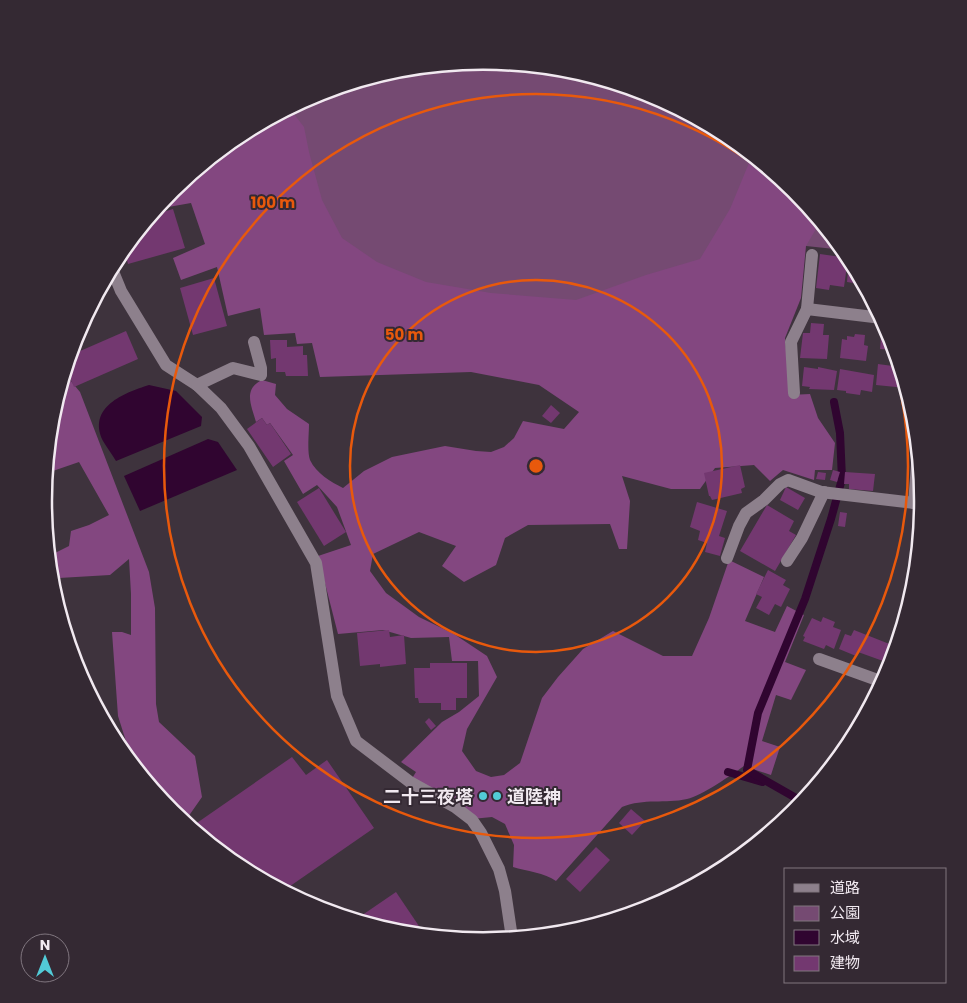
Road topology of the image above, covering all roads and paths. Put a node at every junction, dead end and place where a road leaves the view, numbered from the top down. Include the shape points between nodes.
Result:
1 (812, 255) dead end
2 (116, 277) edge
3 (807, 309) junction
4 (873, 317) edge
5 (254, 342) dead end
6 (198, 385) junction
7 (794, 393) dead end
8 (824, 492) junction
9 (914, 503) edge
10 (726, 558) dead end
11 (787, 560) dead end
12 (819, 659) dead end
13 (876, 679) edge
14 (511, 932) edge

1 - 3 street
2 - 6 street via 166,365
3 - 4 street
3 - 7 street via 791,342
5 - 6 street via 261,376 233,368
6 - 14 street via 221,408 249,446 316,563 338,696 356,741 410,782 472,820 499,869
8 - 9 street
8 - 10 street via 788,480 780,484 746,514
8 - 11 street via 802,538
12 - 13 street

